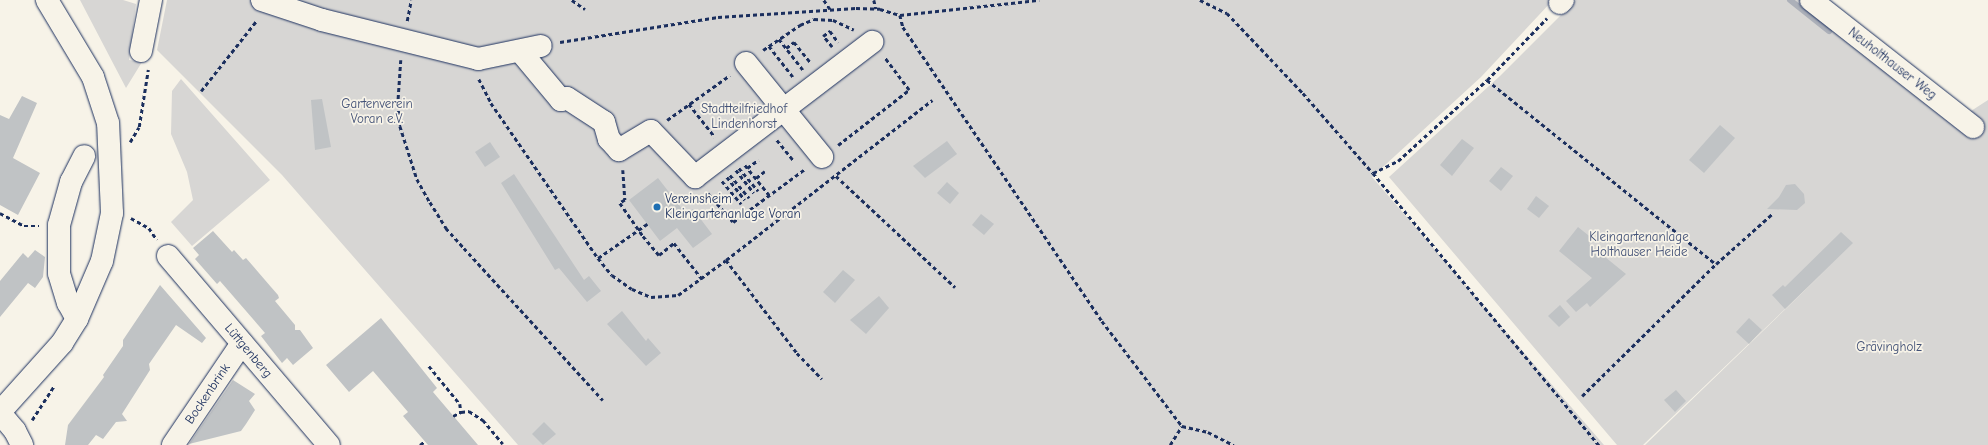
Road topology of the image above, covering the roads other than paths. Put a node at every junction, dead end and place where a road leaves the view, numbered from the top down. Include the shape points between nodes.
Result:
1 (47, 0) edge
2 (150, 0) edge
3 (1811, 0) edge
4 (267, 1) edge
5 (872, 42) road end
6 (141, 52) road end
7 (746, 63) road end
8 (784, 110) junction
9 (1973, 127) dead end
10 (84, 156) dead end
11 (822, 157) road end
12 (168, 256) dead end
13 (77, 319) junction
14 (242, 343) junction
15 (0, 412) edge
16 (22, 445) edge
17 (173, 445) edge
18 (329, 445) edge

1 - 13 street via 93,77 108,123 112,213 102,261
2 - 6 street
3 - 9 street, Neuholthauser Weg
4 - 8 street via 322,20 478,59 531,48 561,100 567,98 604,122 609,139 619,150 651,131 695,177 731,164 764,125
5 - 8 street via 809,84
7 - 8 street
8 - 11 street
10 - 13 street via 71,182 59,225 59,273 68,303
12 - 14 street, Lüttgenberg
13 - 15 street via 58,349
14 - 17 street, Bockenbrink
14 - 18 street, Lüttgenberg
15 - 16 street via 16,430

